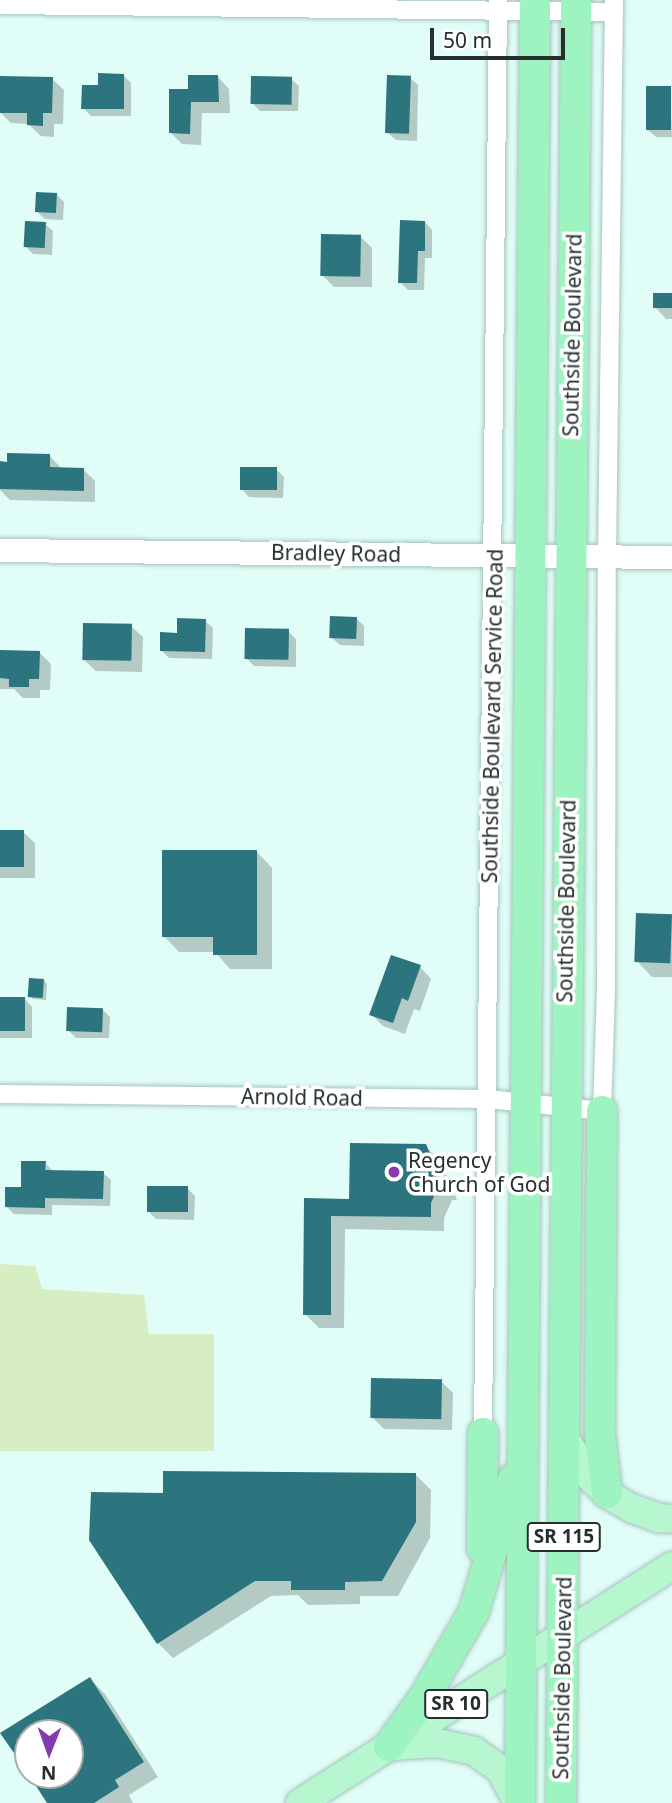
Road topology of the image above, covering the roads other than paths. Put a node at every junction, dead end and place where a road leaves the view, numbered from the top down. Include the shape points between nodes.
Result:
1 (0, 5) edge
2 (498, 5) edge
3 (535, 6) edge
4 (576, 6) edge
5 (614, 6) edge
6 (0, 550) edge
7 (494, 555) junction
8 (532, 555) junction
9 (570, 556) junction
10 (607, 556) junction
11 (672, 557) edge
12 (0, 1094) edge
13 (488, 1099) junction
14 (526, 1103) junction
15 (564, 1107) junction
16 (603, 1111) junction
17 (524, 1430) junction
18 (483, 1433) joint
19 (565, 1439) junction
20 (607, 1494) junction
21 (672, 1519) edge
22 (672, 1566) edge
23 (474, 1611) junction
24 (563, 1636) junction
25 (522, 1662) junction
26 (389, 1746) junction
27 (300, 1803) edge
28 (519, 1803) edge
29 (561, 1803) edge

1 - 2 street
2 - 3 street
2 - 7 street, Southside Boulevard Service Road
3 - 4 street
3 - 8 highway, Southside Boulevard
4 - 5 street
4 - 9 highway, Southside Boulevard
5 - 10 street
6 - 7 street, Bradley Road
7 - 8 street, Bradley Road
7 - 13 street, Southside Boulevard Service Road
8 - 9 street, Bradley Road
8 - 14 highway, Southside Boulevard
9 - 10 street, Bradley Road
9 - 15 highway, Southside Boulevard
10 - 11 street, Bradley Road
10 - 16 street
12 - 13 street, Arnold Road
13 - 14 street, Arnold Road
13 - 18 street, Southside Boulevard Service Road
14 - 15 street, Arnold Road
14 - 17 highway, Southside Boulevard
15 - 16 street, Arnold Road
15 - 19 highway, Southside Boulevard
16 - 20 highway via 600,1435
17 - 23 highway
17 - 25 highway, Southside Boulevard
18 - 23 highway via 484,1527
19 - 20 main road
19 - 24 highway, Southside Boulevard / SR 115
20 - 21 main road via 631,1508
22 - 24 main road
23 - 26 highway via 425,1696
24 - 25 main road
24 - 29 highway, Southside Boulevard / SR 115
25 - 26 main road, SR 10
25 - 28 highway, Southside Boulevard
26 - 27 main road, SR 10
26 - 28 main road via 437,1743 474,1751 500,1769

